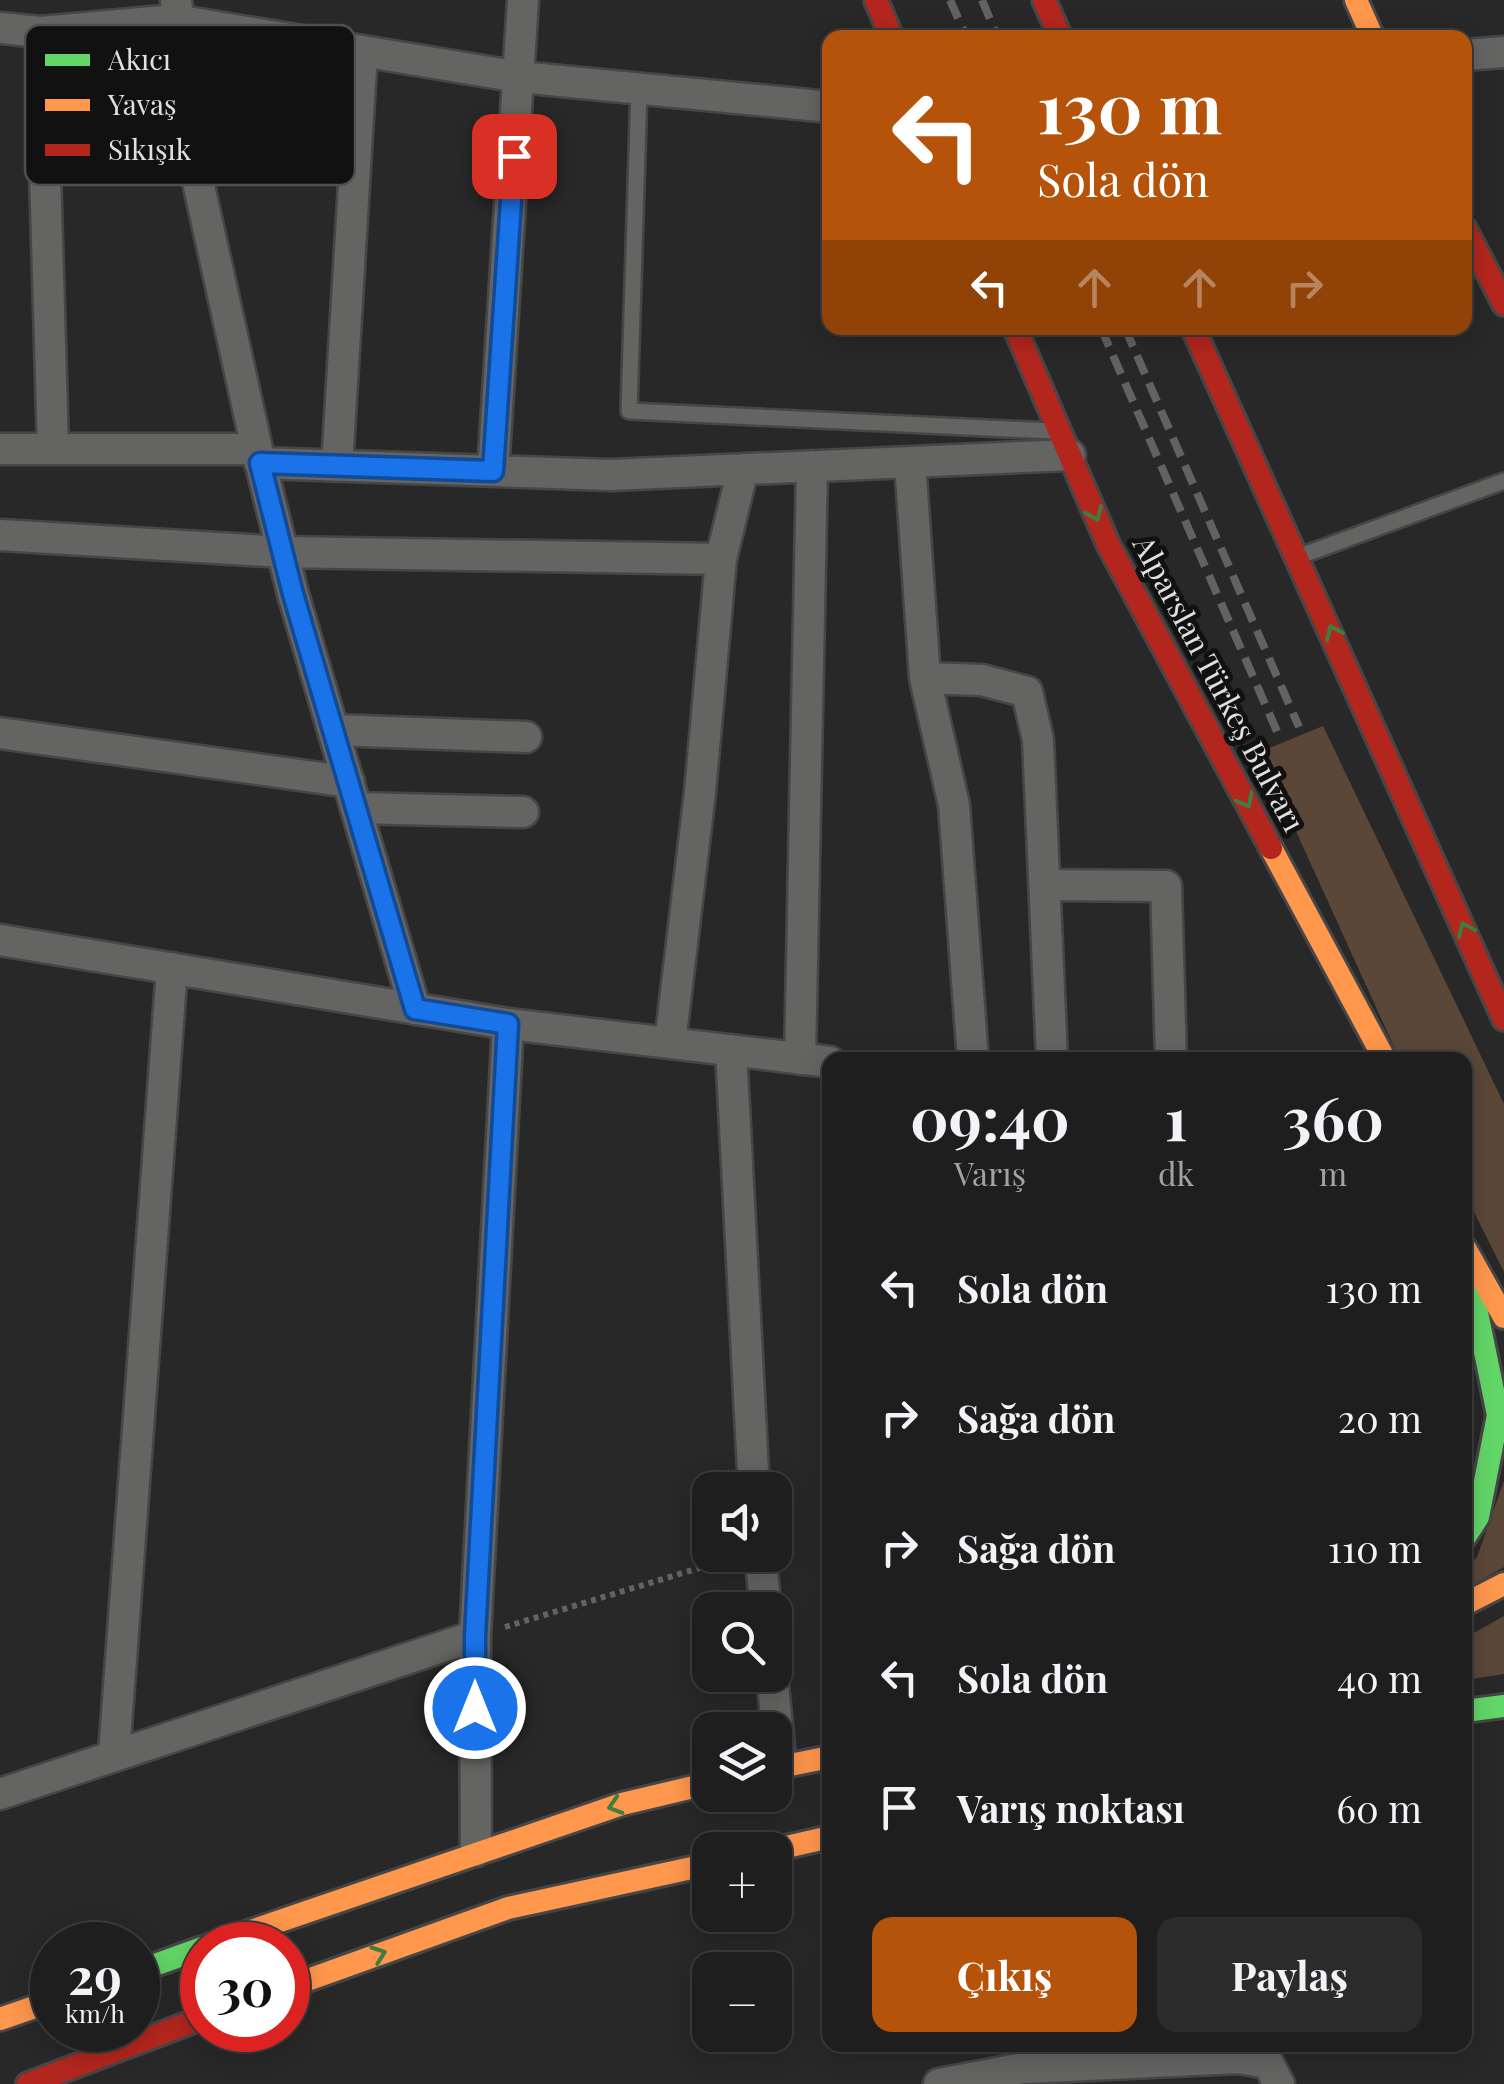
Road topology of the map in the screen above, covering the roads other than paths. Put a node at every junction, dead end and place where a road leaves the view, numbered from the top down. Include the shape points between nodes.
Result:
1 (523, 0) edge
2 (876, 0) edge
3 (1044, 0) edge
4 (1356, 0) edge
5 (176, 10) edge
6 (84, 25) edge
7 (244, 25) edge
8 (0, 28) edge
9 (25, 30) edge
10 (889, 30) edge
11 (1057, 30) edge
12 (1369, 30) edge
13 (355, 49) edge
14 (362, 51) junction
15 (1504, 52) edge
16 (1472, 54) edge
17 (518, 77) junction
18 (639, 89) junction
19 (822, 106) edge
20 (355, 163) edge
21 (45, 185) edge
22 (200, 185) edge
23 (354, 185) edge
24 (1472, 239) edge
25 (1496, 274) edge
26 (1504, 304) edge
27 (1019, 335) edge
28 (1196, 335) edge
29 (1065, 443) junction
30 (0, 449) edge
31 (53, 449) junction
32 (258, 456) junction
33 (910, 462) junction
34 (336, 466) junction
35 (812, 466) junction
36 (743, 469) junction
37 (493, 471) junction
38 (1504, 481) edge
39 (0, 535) edge
40 (282, 552) junction
41 (1299, 556) junction
42 (722, 558) junction
43 (925, 678) junction
44 (334, 730) junction
45 (0, 733) edge
46 (526, 736) dead end
47 (353, 795) junction
48 (523, 812) dead end
49 (1046, 885) junction
50 (0, 940) edge
51 (172, 968) junction
52 (415, 1009) junction
53 (1504, 1018) edge
54 (508, 1024) junction
55 (670, 1043) junction
56 (731, 1050) junction
57 (973, 1052) edge
58 (1052, 1052) edge
59 (1172, 1052) edge
60 (1380, 1052) edge
61 (815, 1060) edge
62 (1472, 1263) edge
63 (1472, 1286) edge
64 (1504, 1317) edge
65 (753, 1472) edge
66 (1472, 1527) edge
67 (1504, 1584) edge
68 (1472, 1600) edge
69 (475, 1636) junction
70 (1504, 1706) edge
71 (1472, 1710) edge
72 (114, 1754) junction
73 (822, 1759) edge
74 (792, 1764) edge
75 (692, 1787) edge
76 (0, 1794) edge
77 (822, 1840) edge
78 (792, 1846) edge
79 (476, 1851) junction
80 (692, 1868) edge
81 (275, 1922) edge
82 (310, 1980) edge
83 (30, 2008) edge
84 (0, 2019) edge
85 (180, 2026) edge
86 (28, 2084) edge
87 (939, 2084) edge
88 (1279, 2084) edge

1 - 17 street
2 - 10 main road
3 - 11 main road
4 - 12 main road
5 - 6 street
5 - 7 street
8 - 9 street
13 - 14 street
14 - 17 street
14 - 20 street
15 - 16 street
17 - 18 street
17 - 37 street
18 - 19 street
18 - 29 lane via 629,412
21 - 31 street
22 - 32 street
23 - 34 street
24 - 25 main road
25 - 26 main road
27 - 29 main road, Alparslan Türkeş Bulvarı
28 - 41 main road
29 - 33 street
29 -> 60 main road, Alparslan Türkeş Bulvarı via 1108,544
30 - 31 street
31 - 32 street
32 - 34 street
32 - 40 street
33 - 35 street
33 - 43 street
34 - 37 street
35 - 36 street
35 - 61 street
36 - 37 street
36 - 42 street
38 - 41 lane
39 - 40 street
40 - 42 street
40 - 44 street
53 -> 41 main road
42 - 55 street
43 - 49 street via 982,680 1027,692 1038,740
43 - 57 street via 954,804
44 - 46 street
44 - 47 street
45 - 47 street
47 - 48 street
47 - 52 street
49 - 58 street
49 - 59 street via 1166,886
50 - 51 street
51 - 52 street
51 - 72 street
52 - 54 street
54 - 55 street
54 - 69 street
55 - 56 street
56 - 61 street
56 - 65 street
62 - 64 main road
63 - 66 main road via 1498,1415
67 - 68 main road
69 - 72 street
69 - 79 street
70 - 71 main road
72 - 76 street
73 - 74 main road
75 -> 79 main road
77 - 78 main road
79 - 81 main road
82 -> 80 main road via 508,1908
83 - 84 main road
85 - 86 main road
87 - 88 street via 1024,2068 1238,2058 1268,2063

